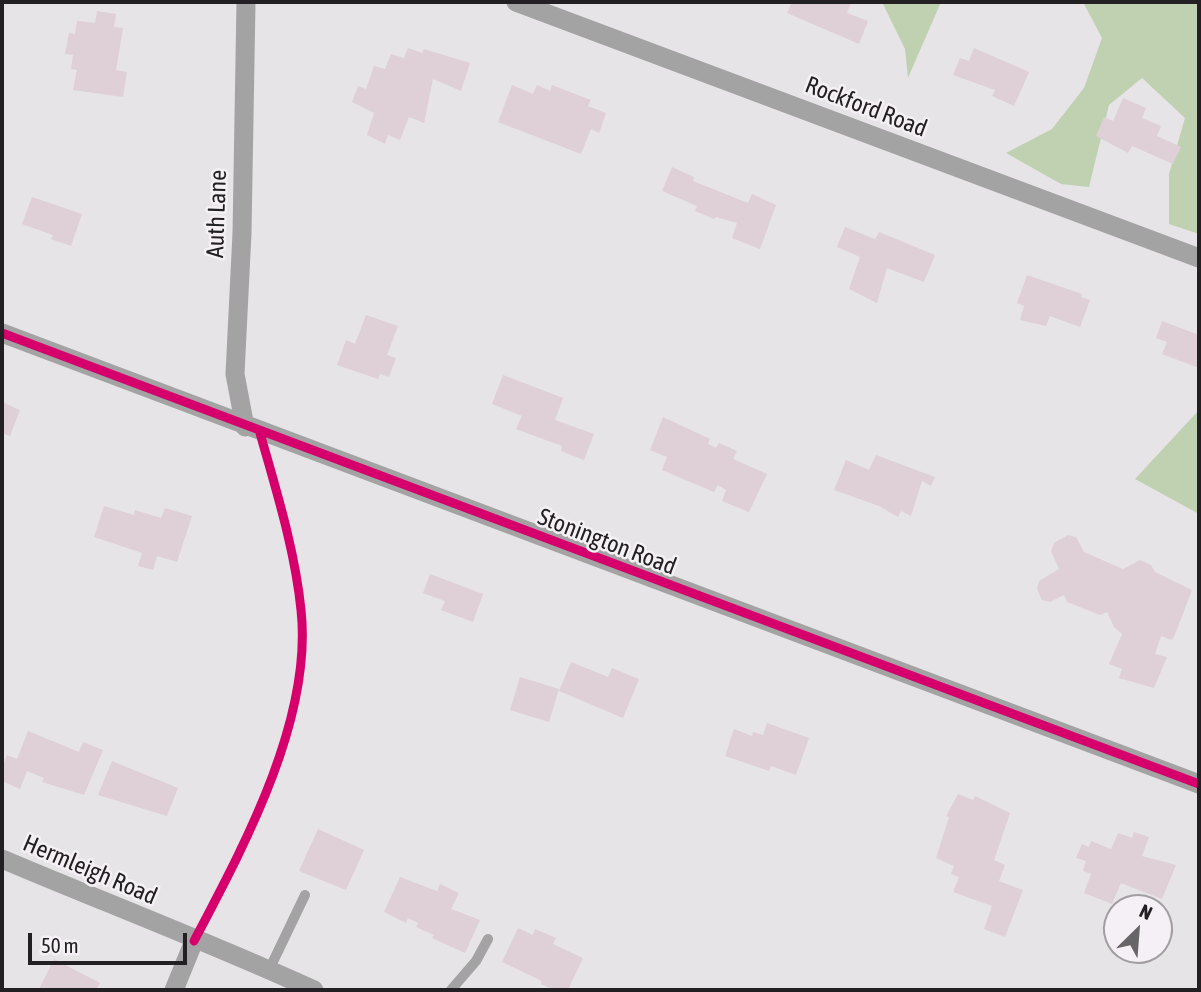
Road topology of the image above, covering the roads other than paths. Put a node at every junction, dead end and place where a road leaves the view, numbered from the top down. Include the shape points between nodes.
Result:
1 (246, 2) edge
2 (516, 2) edge
3 (1199, 258) edge
4 (2, 333) edge
5 (245, 427) junction
6 (1199, 783) edge
7 (2, 859) edge
8 (305, 895) dead end
9 (488, 939) dead end
10 (194, 941) junction
11 (269, 970) junction
12 (174, 990) edge
13 (314, 990) edge
14 (451, 990) edge

1 - 5 street, Auth Lane via 235,374
2 - 3 street, Rockford Road
4 - 5 street, Stonington Road
5 - 6 street, Stonington Road
7 - 10 street, Hermleigh Road
8 - 11 lane
9 - 14 lane via 477,961
10 - 11 street, Hermleigh Road
10 - 12 street
11 - 13 street, Hermleigh Road

